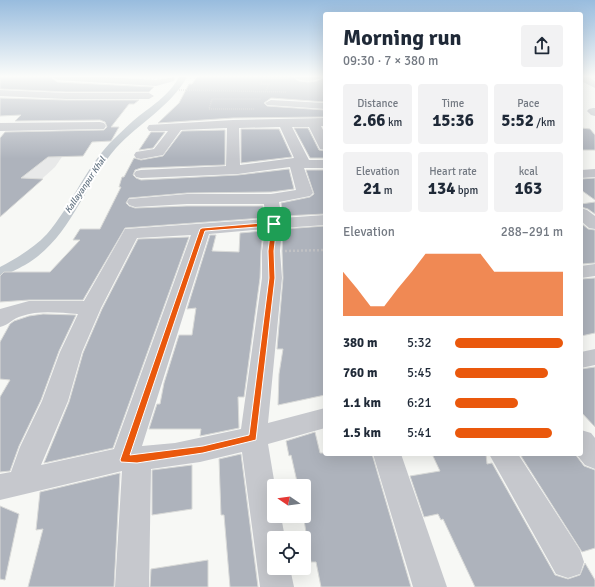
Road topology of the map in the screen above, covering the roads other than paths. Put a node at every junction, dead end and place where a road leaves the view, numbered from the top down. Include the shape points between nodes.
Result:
1 (312, 104) edge
2 (323, 106) edge
3 (319, 123) edge
4 (233, 124) junction
5 (285, 124) junction
6 (100, 126) dead end
7 (0, 127) edge
8 (177, 127) junction
9 (153, 128) dead end
10 (323, 138) edge
11 (141, 155) dead end
12 (299, 163) junction
13 (323, 164) edge
14 (233, 170) junction
15 (595, 173) edge
16 (141, 174) dead end
17 (583, 174) edge
18 (271, 199) junction
19 (135, 202) dead end
20 (583, 215) edge
21 (323, 220) edge
22 (274, 224) junction
23 (595, 224) edge
24 (202, 229) junction
25 (595, 270) edge
26 (583, 272) edge
27 (90, 308) junction
28 (0, 320) edge
29 (595, 358) edge
30 (583, 360) edge
31 (323, 419) edge
32 (253, 437) junction
33 (583, 443) edge
34 (388, 456) edge
35 (504, 456) edge
36 (595, 458) edge
37 (130, 459) junction
38 (10, 484) edge
39 (268, 531) edge
40 (568, 562) dead end
41 (275, 575) edge
42 (132, 587) edge
43 (277, 587) edge
44 (430, 587) edge

1 - 2 street
3 - 5 street
3 - 10 street
4 - 5 street
4 - 8 street
4 - 14 street
5 - 12 street
6 - 7 street
8 - 9 street
8 - 11 street via 158,152
12 - 13 street
12 - 14 street
12 - 18 street via 305,193
14 - 16 street
15 - 17 street
18 - 19 street
18 - 22 street
20 - 23 street
21 - 22 street
22 - 24 street
22 - 32 street via 272,278
24 - 27 street via 131,233
24 - 37 street
25 - 26 street
27 - 28 street via 23,307
27 - 38 street via 71,352 55,401 34,447
29 - 30 street
31 - 32 street
32 - 37 street via 203,450
32 - 39 street
33 - 36 street
34 - 44 street
35 - 40 street
37 - 38 street
37 - 42 street
41 - 43 street

